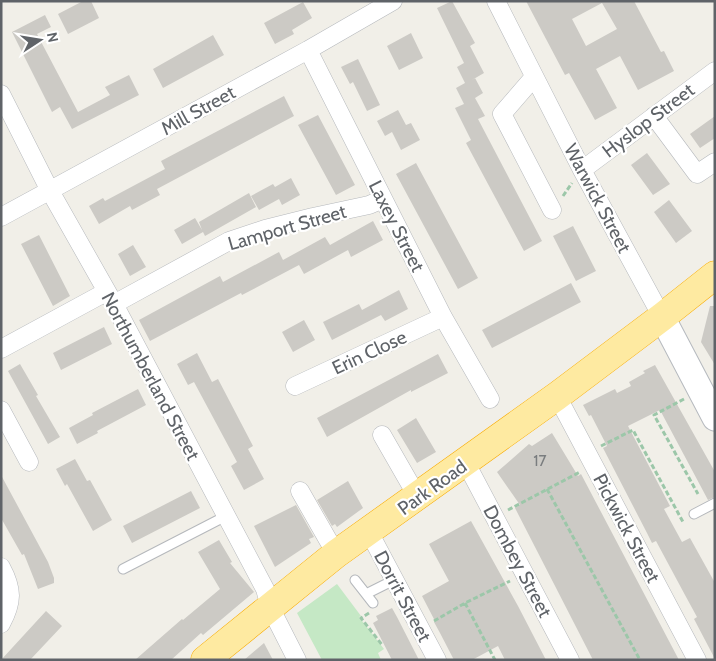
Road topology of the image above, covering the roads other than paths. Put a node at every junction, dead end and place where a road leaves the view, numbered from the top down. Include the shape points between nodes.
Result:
1 (393, 1) edge
2 (496, 1) edge
3 (308, 50) junction
4 (715, 71) edge
5 (534, 77) junction
6 (1, 94) edge
7 (654, 116) junction
8 (715, 162) edge
9 (582, 170) junction
10 (50, 191) junction
11 (383, 199) junction
12 (552, 210) road end
13 (1, 217) edge
14 (715, 275) edge
15 (110, 298) junction
16 (442, 316) junction
17 (662, 317) junction
18 (1, 349) edge
19 (295, 386) dead end
20 (557, 396) junction
21 (490, 400) dead end
22 (1, 410) edge
23 (715, 418) edge
24 (382, 435) dead end
25 (29, 462) dead end
26 (466, 463) junction
27 (300, 491) dead end
28 (418, 496) junction
29 (715, 503) edge
30 (694, 514) dead end
31 (226, 516) junction
32 (369, 532) junction
33 (336, 554) junction
34 (1, 567) edge
35 (123, 569) dead end
36 (354, 580) dead end
37 (394, 580) junction
38 (366, 594) junction
39 (373, 603) dead end
40 (270, 607) junction
41 (1, 624) edge
42 (205, 660) edge
43 (297, 660) edge
44 (437, 660) edge
45 (570, 660) edge
46 (697, 660) edge

1 - 3 street, Mill Street
2 - 5 street, Warwick Street
3 - 10 street, Mill Street
3 - 11 street, Laxey Street
4 - 7 street, Hyslop Street
5 - 9 street, Warwick Street
5 - 12 street via 502,114
6 - 10 street, Northumberland Street
7 - 8 street via 697,174
7 - 9 street, Hyslop Street
9 - 17 street, Warwick Street
10 - 13 street, Mill Street
10 - 15 street, Northumberland Street
11 - 15 street, Lamport Street via 229,241
11 - 16 street, Laxey Street
14 - 17 highway, Park Road
15 - 18 street, Lamport Street
15 - 31 street, Northumberland Street
16 - 19 street, Erin Close
16 - 21 street, Laxey Street
17 - 20 highway, Park Road
17 - 23 main road
20 - 26 highway, Park Road
20 - 46 street, Pickwick Street
22 - 25 street
24 - 28 street
26 - 28 highway, Park Road
26 - 45 street, Dombey Street
27 - 33 street
28 - 32 highway, Park Road
29 - 30 lane
31 - 35 lane
31 - 40 street, Northumberland Street via 266,589
32 - 33 highway, Park Road
32 - 37 street, Dorrit Street
33 - 40 highway, Park Road
34 - 41 street via 11,592 9,609
36 - 38 lane
37 - 38 lane
37 - 44 street, Dorrit Street
38 - 39 lane
40 - 42 highway, Park Road
40 - 43 street, Northumberland Street

